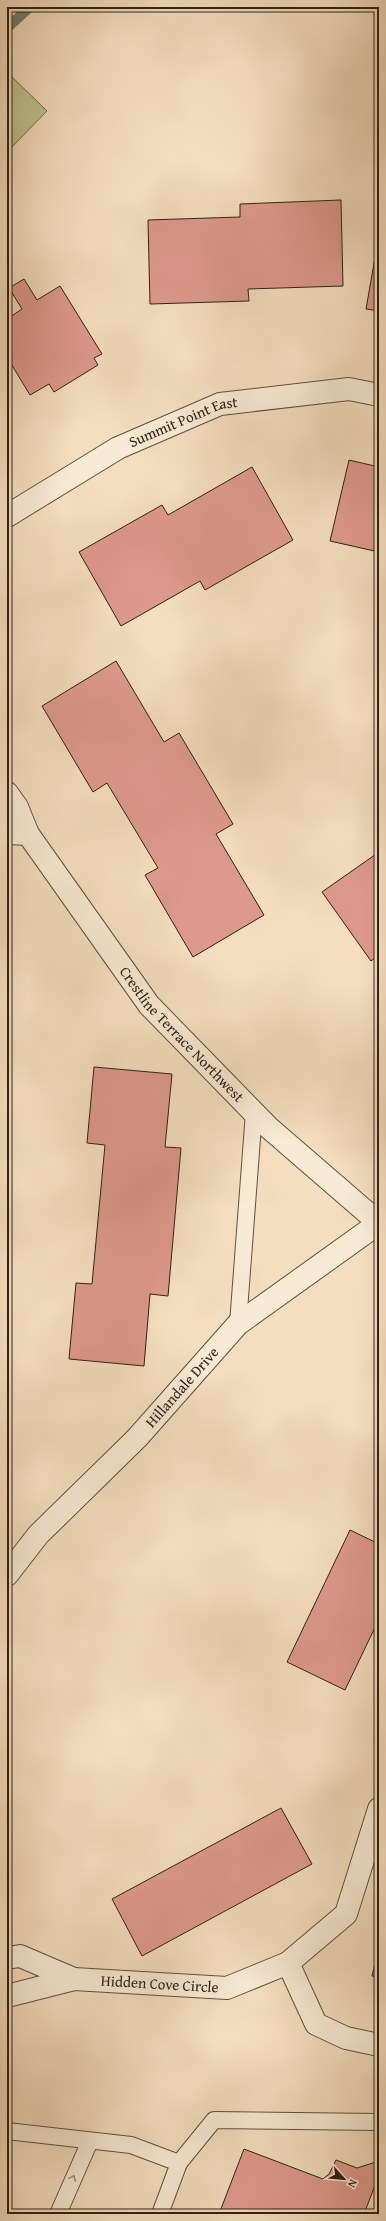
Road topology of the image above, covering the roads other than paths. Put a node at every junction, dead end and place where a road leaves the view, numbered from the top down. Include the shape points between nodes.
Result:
1 (379, 395) edge
2 (7, 516) edge
3 (7, 793) edge
4 (17, 833) edge
5 (254, 1112) junction
6 (379, 1223) edge
7 (238, 1324) junction
8 (7, 1575) edge
9 (379, 1809) edge
10 (7, 1958) edge
11 (288, 1964) junction
12 (74, 1978) junction
13 (7, 1996) edge
14 (379, 2045) edge
15 (379, 2122) edge
16 (7, 2131) edge
17 (90, 2141) junction
18 (179, 2163) junction
19 (58, 2214) edge
20 (160, 2214) edge

1 - 2 street, Summit Point East via 349,389 220,404 118,448
3 - 4 street, Crestline Terrace Northwest via 17,807
4 - 5 street, Crestline Terrace Northwest via 149,1005
5 - 6 street, Crestline Terrace Northwest
5 - 7 lane
6 - 7 street, Hillandale Drive
7 - 8 street, Hillandale Drive via 137,1438 38,1535
9 - 11 street, Hidden Cove Circle via 346,1914
10 - 12 street, Hidden Cove Circle via 20,1956
11 - 12 street, Hidden Cove Circle via 227,1988
11 - 14 street via 316,2024 346,2038
12 - 13 street, Hidden Cove Circle
15 - 18 lane via 214,2120
16 - 17 lane
17 - 18 lane via 131,2145
19 -> 17 lane
18 - 20 lane

